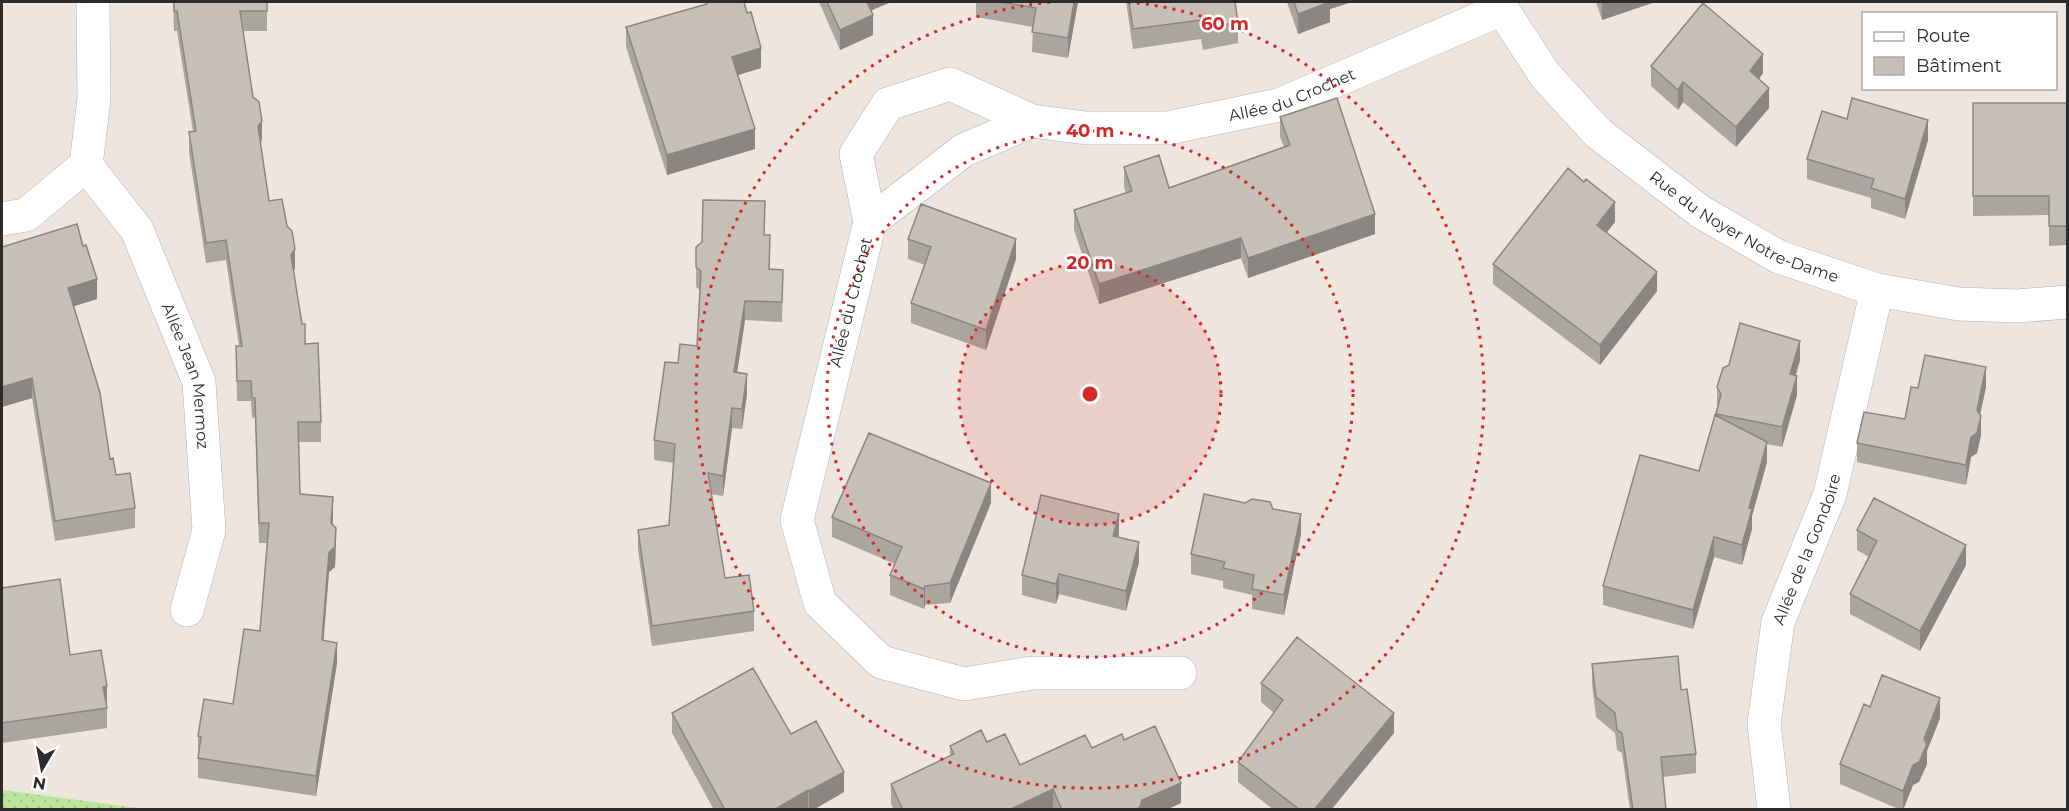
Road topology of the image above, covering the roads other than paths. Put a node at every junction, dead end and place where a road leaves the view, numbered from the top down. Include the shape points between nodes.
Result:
1 (93, 2) edge
2 (1501, 5) edge
3 (1032, 121) junction
4 (86, 165) junction
5 (2, 219) edge
6 (870, 222) junction
7 (1877, 290) junction
8 (2067, 302) edge
9 (187, 610) dead end
10 (1180, 673) dead end
11 (1774, 810) edge

1 - 4 street via 94,99
2 - 3 street, Allée du Crochet via 1279,105 1168,128 1086,128
2 - 7 street, Rue du Noyer Notre-Dame via 1545,75 1598,133 1701,212 1779,257
3 - 6 street, Allée du Crochet via 964,150
3 - 6 street via 950,84 888,104 856,154
4 - 5 street via 26,215
4 - 9 street, Allée Jean Mermoz via 136,230 199,382 208,530
6 - 10 street, Allée du Crochet via 797,520 820,603 881,662 964,684 1032,673
7 - 8 street, Rue du Noyer Notre-Dame via 1959,304 2018,306
7 - 11 street, Allée de la Gondoire via 1830,494 1778,622 1764,724

